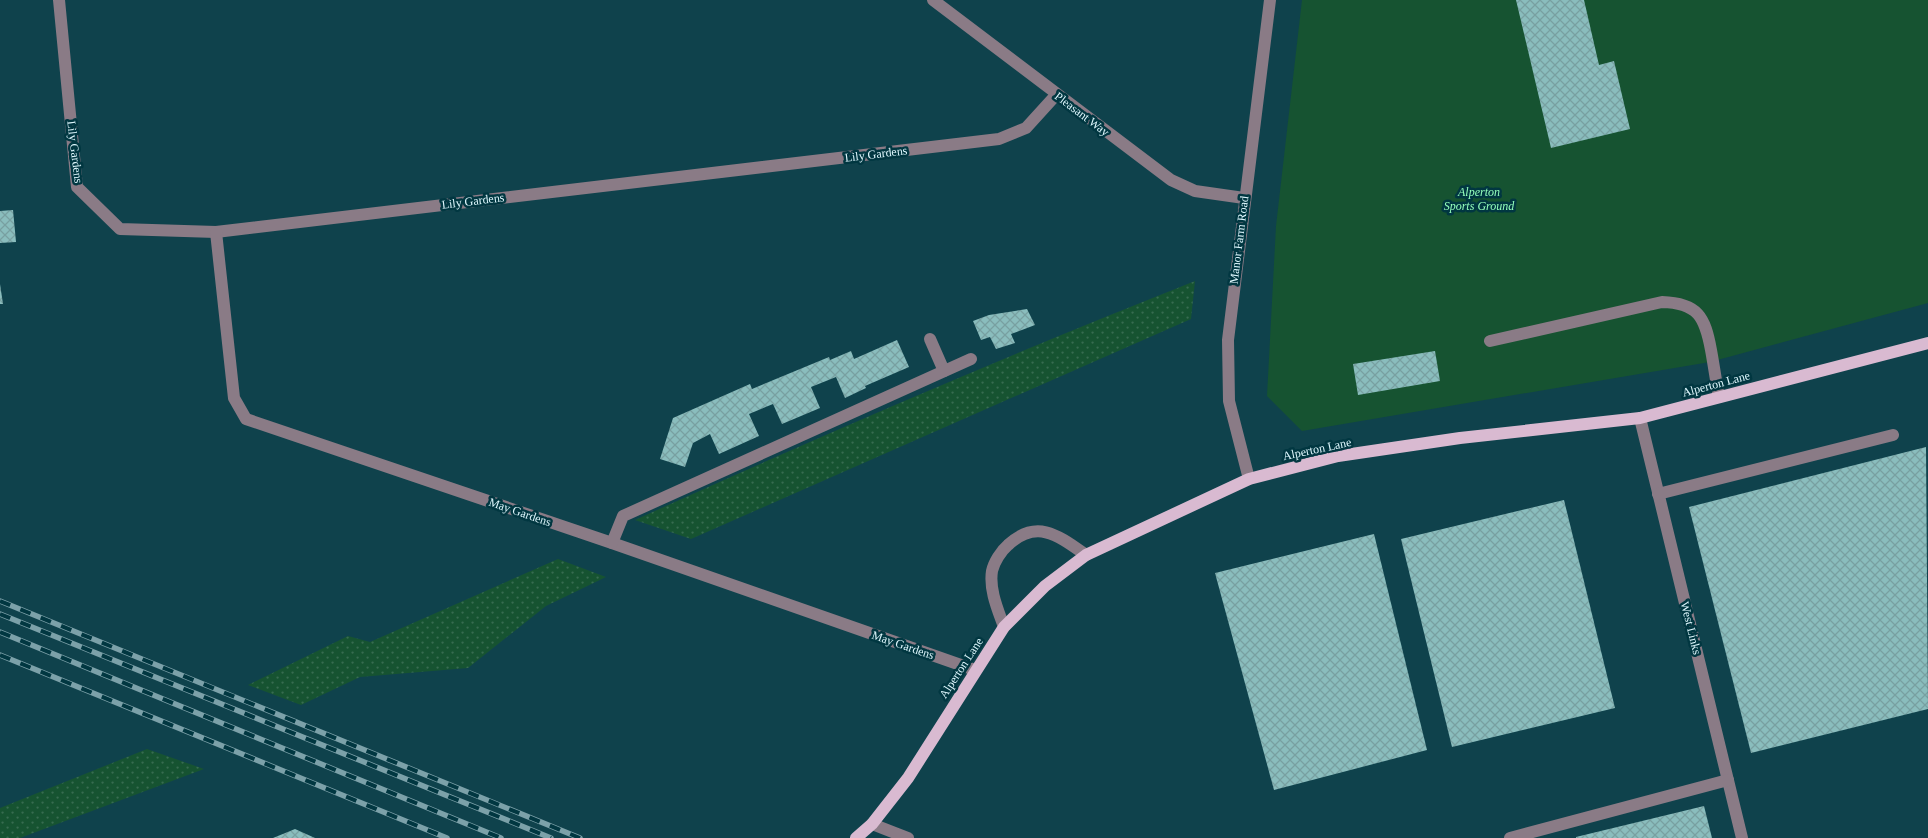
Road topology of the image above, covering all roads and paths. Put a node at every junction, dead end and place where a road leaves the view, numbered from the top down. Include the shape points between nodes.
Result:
1 (59, 0) edge
2 (933, 0) edge
3 (1270, 0) edge
4 (946, 5) edge
5 (1056, 95) junction
6 (1244, 198) junction
7 (216, 232) junction
8 (930, 339) dead end
9 (1490, 341) dead end
10 (1928, 342) edge
11 (971, 359) dead end
12 (944, 371) junction
13 (1719, 397) junction
14 (1640, 418) junction
15 (1894, 435) dead end
16 (1249, 479) junction
17 (1658, 494) junction
18 (612, 543) junction
19 (1086, 555) junction
20 (1004, 627) junction
21 (975, 670) junction
22 (1728, 780) junction
23 (872, 824) junction
24 (856, 838) edge
25 (908, 838) edge
26 (1510, 838) edge
27 (1742, 838) edge

1 - 7 street, Lily Gardens via 77,187 120,229
2 - 4 street, Pleasant Way
3 - 6 street, Manor Farm Road
4 - 5 street, Pleasant Way
5 - 6 street, Pleasant Way via 1171,180 1195,192
5 - 7 street, Lily Gardens via 1026,128 999,140
6 - 16 street, Manor Farm Road via 1228,340 1229,401
7 - 18 street, May Gardens via 234,398 246,419
8 - 12 street
9 - 13 street via 1662,302 1677,303 1699,314 1707,327
10 - 13 main road, Alperton Lane
11 - 12 street
12 - 18 street via 623,516
13 - 14 main road, Alperton Lane
14 - 16 main road, Alperton Lane via 1460,438 1338,456
14 - 17 street, West Links
15 - 17 street
16 - 19 main road, Alperton Lane
17 - 22 street, West Links
18 - 21 street, May Gardens
19 - 20 main road, Alperton Lane via 1045,586
19 - 20 street via 1060,537 1041,530 1018,536 1002,551 992,570 992,590
20 - 21 main road, Alperton Lane
21 - 23 main road, Alperton Lane via 908,778
22 - 26 street
22 - 27 street, West Links
23 - 24 main road, Alperton Lane
23 - 25 street

